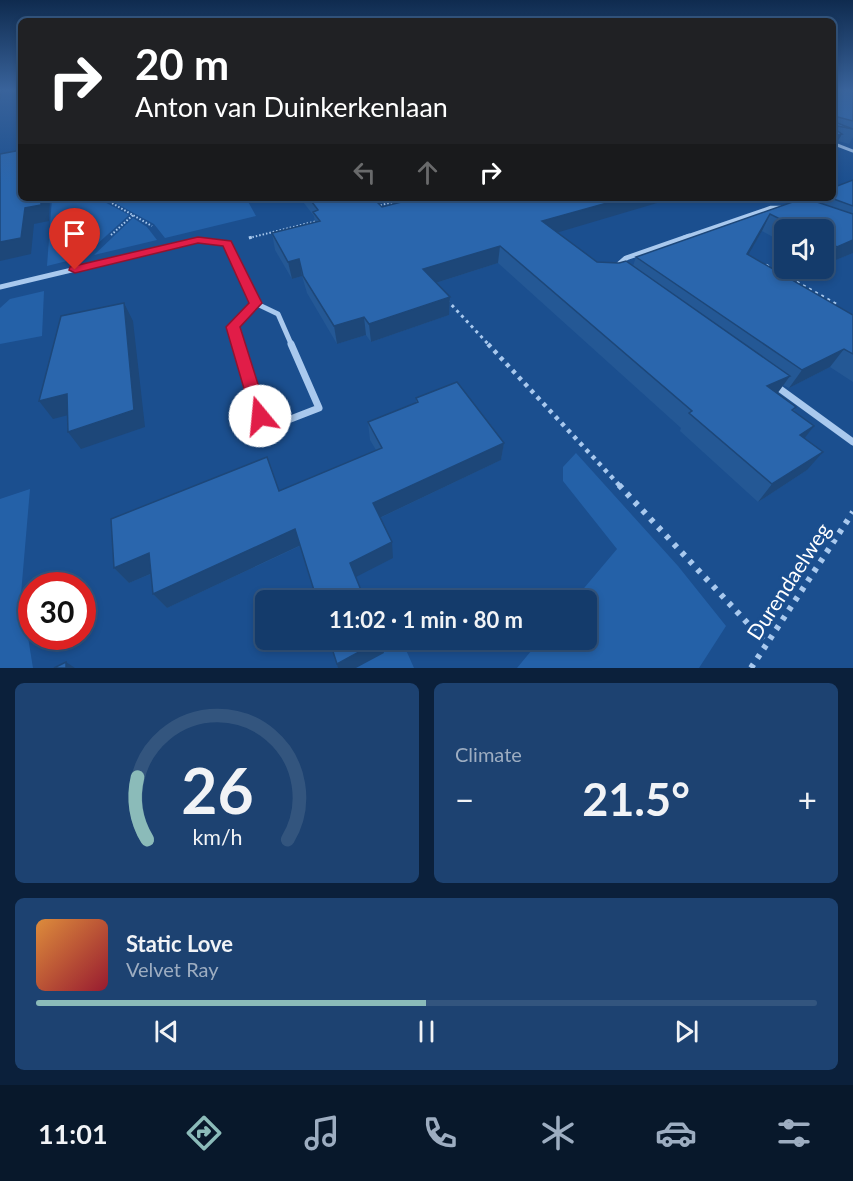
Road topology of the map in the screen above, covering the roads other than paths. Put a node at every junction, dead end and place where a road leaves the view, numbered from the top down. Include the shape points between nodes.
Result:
1 (836, 145) edge
2 (853, 151) edge
3 (791, 208) edge
4 (622, 272) edge
5 (0, 287) edge
6 (255, 303) junction
7 (768, 380) edge
8 (853, 442) edge

1 - 2 street
3 - 4 street via 771,208 626,258 618,265
5 - 6 street via 198,240 228,243
6 - 6 street via 233,327 260,416 288,420 319,408 278,315
7 - 8 street

